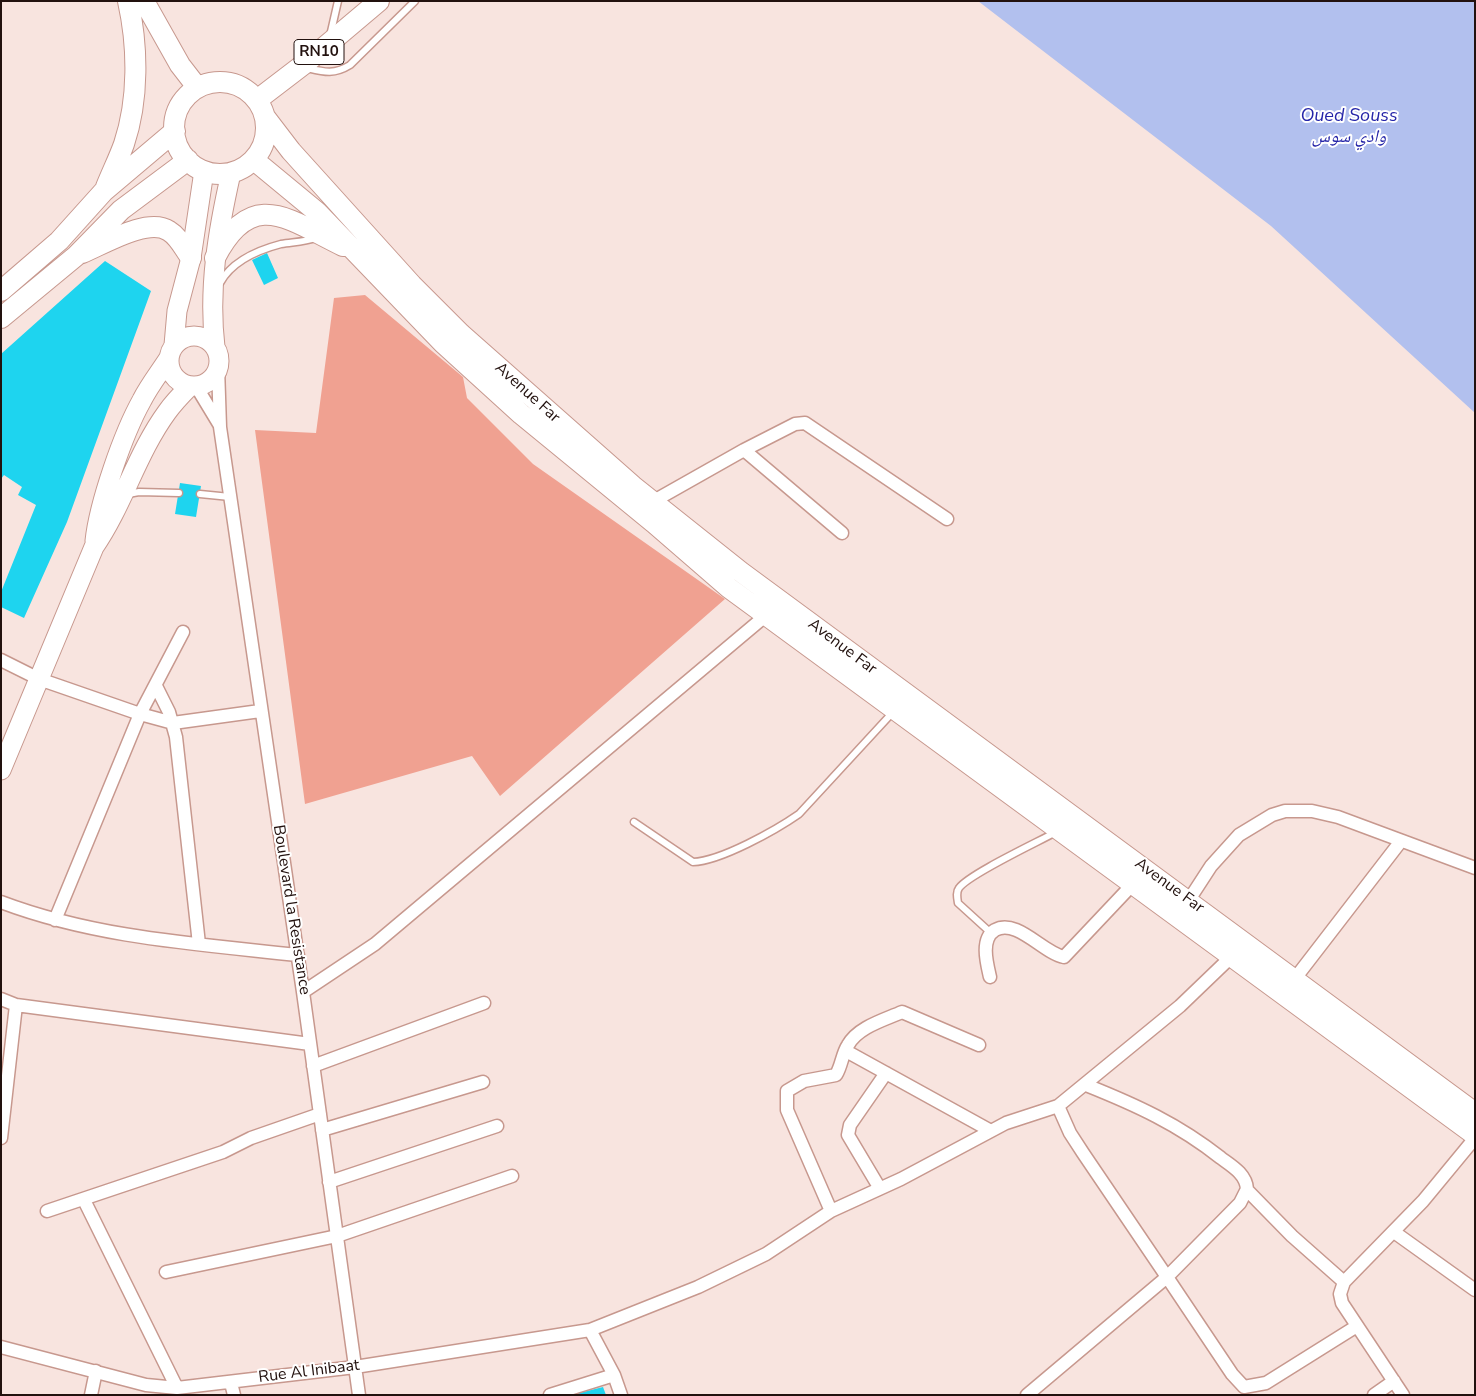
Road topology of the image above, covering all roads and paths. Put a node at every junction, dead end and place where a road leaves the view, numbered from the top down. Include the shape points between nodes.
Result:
1 (128, 1) edge
2 (144, 1) edge
3 (338, 1) edge
4 (379, 1) edge
5 (415, 1) edge
6 (328, 45) junction
7 (301, 66) junction
8 (198, 88) junction
9 (261, 109) junction
10 (175, 131) junction
11 (188, 160) junction
12 (254, 160) junction
13 (204, 171) junction
14 (231, 173) junction
15 (104, 191) junction
16 (322, 236) junction
17 (352, 250) junction
18 (76, 256) junction
19 (190, 258) junction
20 (215, 258) junction
21 (1, 291) edge
22 (213, 297) junction
23 (1, 318) edge
24 (215, 347) junction
25 (171, 352) junction
26 (218, 367) junction
27 (193, 386) junction
28 (220, 426) junction
29 (744, 450) junction
30 (178, 494) dead end
31 (200, 494) dead end
32 (123, 496) junction
33 (230, 497) junction
34 (652, 502) junction
35 (947, 519) dead end
36 (842, 533) dead end
37 (94, 547) junction
38 (782, 602) junction
39 (766, 615) junction
40 (183, 632) dead end
41 (1, 660) edge
42 (38, 679) junction
43 (156, 686) junction
44 (895, 710) junction
45 (260, 711) junction
46 (140, 714) junction
47 (173, 723) junction
48 (1, 770) edge
49 (634, 822) dead end
50 (1060, 830) junction
51 (1401, 840) junction
52 (1475, 868) edge
53 (1132, 886) junction
54 (1, 902) edge
55 (1183, 909) junction
56 (55, 920) junction
57 (992, 933) junction
58 (199, 944) junction
59 (298, 955) junction
60 (1230, 958) junction
61 (990, 977) dead end
62 (1294, 979) junction
63 (304, 992) junction
64 (1282, 996) junction
65 (1, 998) edge
66 (484, 1003) dead end
67 (16, 1005) junction
68 (310, 1044) junction
69 (979, 1046) dead end
70 (846, 1051) junction
71 (313, 1066) junction
72 (886, 1073) junction
73 (483, 1082) dead end
74 (1086, 1085) junction
75 (1058, 1106) junction
76 (1475, 1113) edge
77 (320, 1114) junction
78 (497, 1126) dead end
79 (322, 1130) junction
80 (991, 1131) junction
81 (1475, 1137) edge
82 (1, 1138) edge
83 (512, 1176) dead end
84 (329, 1182) junction
85 (879, 1187) junction
86 (1247, 1190) junction
87 (84, 1200) junction
88 (47, 1211) dead end
89 (831, 1211) junction
90 (1394, 1232) junction
91 (337, 1236) junction
92 (166, 1272) dead end
93 (1167, 1278) junction
94 (1344, 1282) junction
95 (1475, 1290) edge
96 (1357, 1326) junction
97 (590, 1330) junction
98 (1, 1347) edge
99 (355, 1367) junction
100 (96, 1371) junction
101 (614, 1375) junction
102 (1394, 1381) junction
103 (177, 1388) junction
104 (233, 1389) edge
105 (159, 1391) edge
106 (91, 1395) edge
107 (359, 1395) edge
108 (550, 1395) edge
109 (621, 1395) edge
110 (1027, 1395) edge
111 (1374, 1395) edge
112 (1403, 1395) edge

1 - 15 main road via 133,22 135,80 124,142
2 - 8 main road via 180,65
3 - 6 lane
4 - 6 main road, RN10
5 - 7 lane via 342,70 328,73
6 - 7 main road, RN10
7 - 9 main road, RN10
8 - 9 main road via 218,82 232,84 246,90
8 - 10 main road via 182,104 176,117
9 - 12 main road via 265,140
9 - 34 main road, Avenue Far via 291,151 412,285 504,374
10 - 11 main road via 180,150
10 - 15 main road
11 - 13 main road
11 - 18 main road via 122,210
12 - 14 main road
12 - 17 main road, Avenue Far via 317,212
13 - 14 main road
13 - 19 main road
14 - 20 main road
15 - 21 main road via 59,241
16 - 17 main road
16 - 20 main road via 276,214 253,216 226,237
16 - 22 lane via 261,250 225,273
17 - 39 main road, Avenue Far via 443,344 521,414 729,588
18 - 19 main road via 139,228 155,226 178,238
18 - 23 main road
19 - 25 main road
20 - 22 main road
22 - 24 main road via 211,312
24 - 25 main road via 195,336 180,340
24 - 26 main road
25 - 27 main road via 173,374 178,380
25 - 37 main road via 133,419 96,522
26 - 27 main road via 209,380
26 - 28 street, Boulevard la Resistance
27 - 28 street, Boulevard la Resistance
27 - 32 main road via 167,411
28 - 33 street, Boulevard la Resistance
29 - 34 street
29 - 35 street via 795,424 805,423
29 - 36 street
30 - 32 lane via 139,492
31 - 33 lane
32 - 37 main road
33 - 45 street, Boulevard la Resistance
34 - 38 main road, Avenue Far
37 - 42 main road
38 - 39 street
38 - 55 main road, Avenue Far via 1041,795
39 - 44 main road, Avenue Far
39 - 63 street via 374,944
40 - 43 street
41 - 42 street
42 - 46 street
42 - 48 main road
43 - 46 street
43 - 47 street
44 - 49 lane via 799,814 785,824 703,862 693,862
44 - 50 main road, Avenue Far
45 - 47 street
45 - 59 street, Boulevard la Resistance
46 - 47 street
46 - 56 street
47 - 58 street
50 - 53 main road, Avenue Far
50 - 57 lane via 960,886 958,902
51 - 52 street
51 - 55 street via 1312,811 1285,811 1272,815 1239,836 1212,866
51 - 62 street
53 - 55 main road, Avenue Far
53 - 57 street via 1064,957 1054,955 1012,928
54 - 56 street
55 - 60 main road, Avenue Far
55 - 62 main road, Avenue Far
56 - 58 street via 102,931
57 - 61 street via 986,959
58 - 59 street
59 - 63 street, Boulevard la Resistance
60 - 64 main road, Avenue Far
60 - 74 street via 1180,1006
62 - 64 street
62 - 76 main road, Avenue Far
63 - 68 street, Boulevard la Resistance
64 - 81 main road, Avenue Far
65 - 67 street
66 - 71 street
67 - 68 street
67 - 82 street
68 - 71 street, Boulevard la Resistance
69 - 70 street via 902,1012 865,1029
70 - 72 street
70 - 89 street via 836,1075 794,1085 786,1091 785,1100
71 - 77 street, Boulevard la Resistance
72 - 80 street
72 - 85 street via 850,1125 848,1135
73 - 79 street
74 - 75 street
74 - 86 street via 1170,1122 1195,1137 1238,1172 1247,1183
75 - 80 street, Rue Al Inibaat via 1024,1115
75 - 93 street via 1070,1133
77 - 79 street, Boulevard la Resistance
77 - 87 street
78 - 84 street
79 - 84 street, Boulevard la Resistance
80 - 85 street, Rue Al Inibaat
81 - 90 street
83 - 91 street
84 - 91 street, Boulevard la Resistance
85 - 89 street, Rue Al Inibaat
86 - 93 street via 1240,1204
86 - 94 street
87 - 88 street
87 - 103 street
89 - 97 street, Rue Al Inibaat via 766,1254 698,1287
90 - 94 street
90 - 95 street
91 - 92 street
91 - 99 street, Boulevard la Resistance
93 - 96 street via 1244,1387 1266,1384
93 - 110 street
94 - 96 street via 1340,1294 1342,1303
96 - 102 street
97 - 99 street, Rue Al Inibaat
97 - 101 street
98 - 100 street, Rue Al Inibaat
99 - 104 street, Rue Al Inibaat
99 - 107 street, Boulevard la Resistance
100 - 105 street, Rue Al Inibaat
100 - 106 street
101 - 108 street
101 - 109 street
102 - 111 street
102 - 112 street
103 - 104 street, Rue Al Inibaat
103 - 105 street, Rue Al Inibaat

